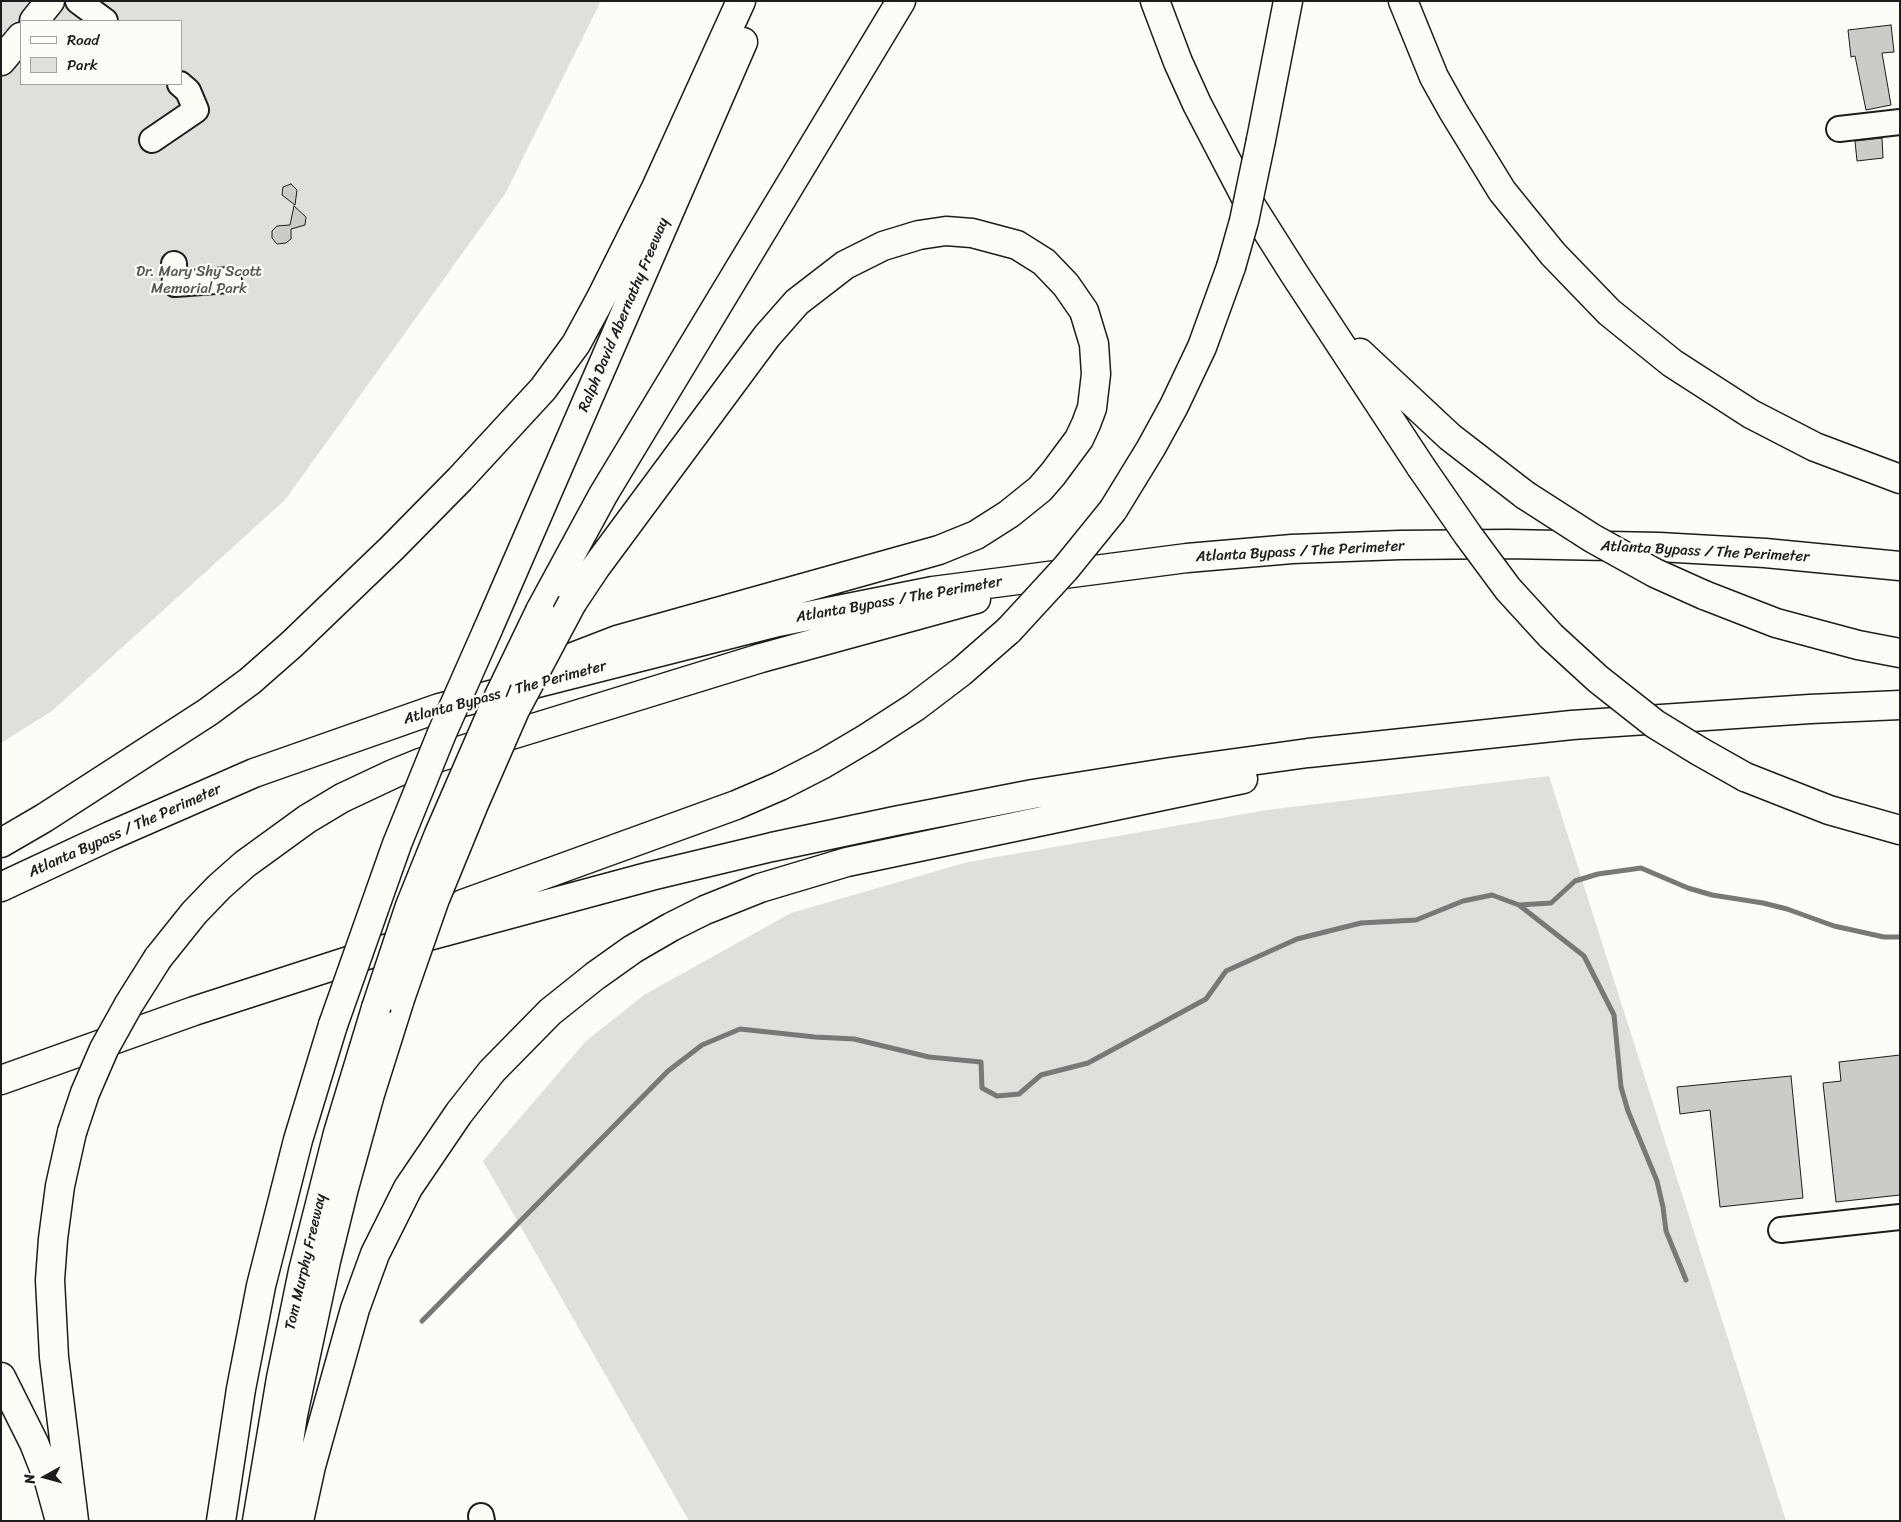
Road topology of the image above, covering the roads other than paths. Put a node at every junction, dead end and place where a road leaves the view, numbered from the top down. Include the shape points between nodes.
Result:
1 (50, 1) edge
2 (78, 1) edge
3 (741, 1) edge
4 (760, 1) edge
5 (901, 1) edge
6 (1155, 1) edge
7 (1288, 1) edge
8 (1403, 1) edge
9 (35, 20) edge
10 (104, 20) edge
11 (20, 38) edge
12 (1, 61) edge
13 (181, 85) edge
14 (1900, 122) edge
15 (1839, 129) dead end
16 (152, 140) dead end
17 (174, 264) dead end
18 (1294, 275) junction
19 (229, 280) dead end
20 (1900, 479) edge
21 (1900, 566) edge
22 (1084, 570) junction
23 (1900, 653) edge
24 (1900, 705) edge
25 (439, 708) junction
26 (1445, 737) junction
27 (1900, 830) edge
28 (1, 842) edge
29 (1, 887) edge
30 (410, 941) junction
31 (388, 1004) junction
32 (1, 1080) edge
33 (1900, 1217) edge
34 (1781, 1230) dead end
35 (1, 1377) edge
36 (60, 1521) edge
37 (74, 1521) edge
38 (221, 1521) edge
39 (257, 1521) edge
40 (277, 1521) edge
41 (300, 1521) edge

1 - 9 main road
2 - 10 street
3 - 28 main road via 602,298 576,344 543,389 392,548 250,681 208,712
4 - 38 main road, Ralph David Abernathy Freeway, bridge via 442,733 358,951 298,1140 261,1286
5 - 31 main road, bridge via 602,495 540,611 499,696 410,906
6 - 18 main road via 1178,62 1214,138
7 - 30 main road, bridge via 1248,202 1231,267 1202,347 1151,448 1112,510 1066,568 1009,630 915,707 823,764 736,805 463,904
8 - 20 main road via 1434,77 1492,176 1534,232 1595,298 1672,363 1751,414 1815,447
11 - 12 main road
13 - 16 street via 188,90 196,110
14 - 15 street
17 - 19 street via 175,284
18 - 23 main road, bridge via 1370,364 1450,437 1525,496 1656,573 1704,595 1776,623
18 - 27 main road, bridge via 1468,535 1508,589 1551,636 1655,724 1745,777 1828,810
21 - 22 main road, Atlanta Bypass / The Perimeter via 1766,553 1508,544 1292,549
22 - 25 main road, Atlanta Bypass / The Perimeter via 933,591 821,613
22 - 37 main road, bridge via 762,658 429,760 342,798 307,819 219,887 158,958 129,1004 104,1048 72,1132 60,1186 50,1280 54,1357
24 - 26 main road via 1719,714
25 - 29 main road, Atlanta Bypass / The Perimeter via 254,773
25 - 31 main road, bridge via 617,640 940,550 976,535 1010,514 1040,489 1068,457 1080,439 1092,408 1096,374 1094,344 1076,297 1056,274 1017,245 972,233 946,231 883,246 845,265 797,302 767,336 572,603 515,710
26 - 30 main road via 1171,772 904,819 651,876
26 - 41 main road via 847,862 760,888 705,910 633,949 550,1012 492,1071 408,1188 375,1254 356,1309 311,1466
30 - 32 main road via 194,1010
31 - 39 main road, Tom Murphy Freeway via 338,1133 303,1271
31 - 40 main road via 367,1104 326,1261 294,1415
33 - 34 street
35 - 36 main road via 34,1443

